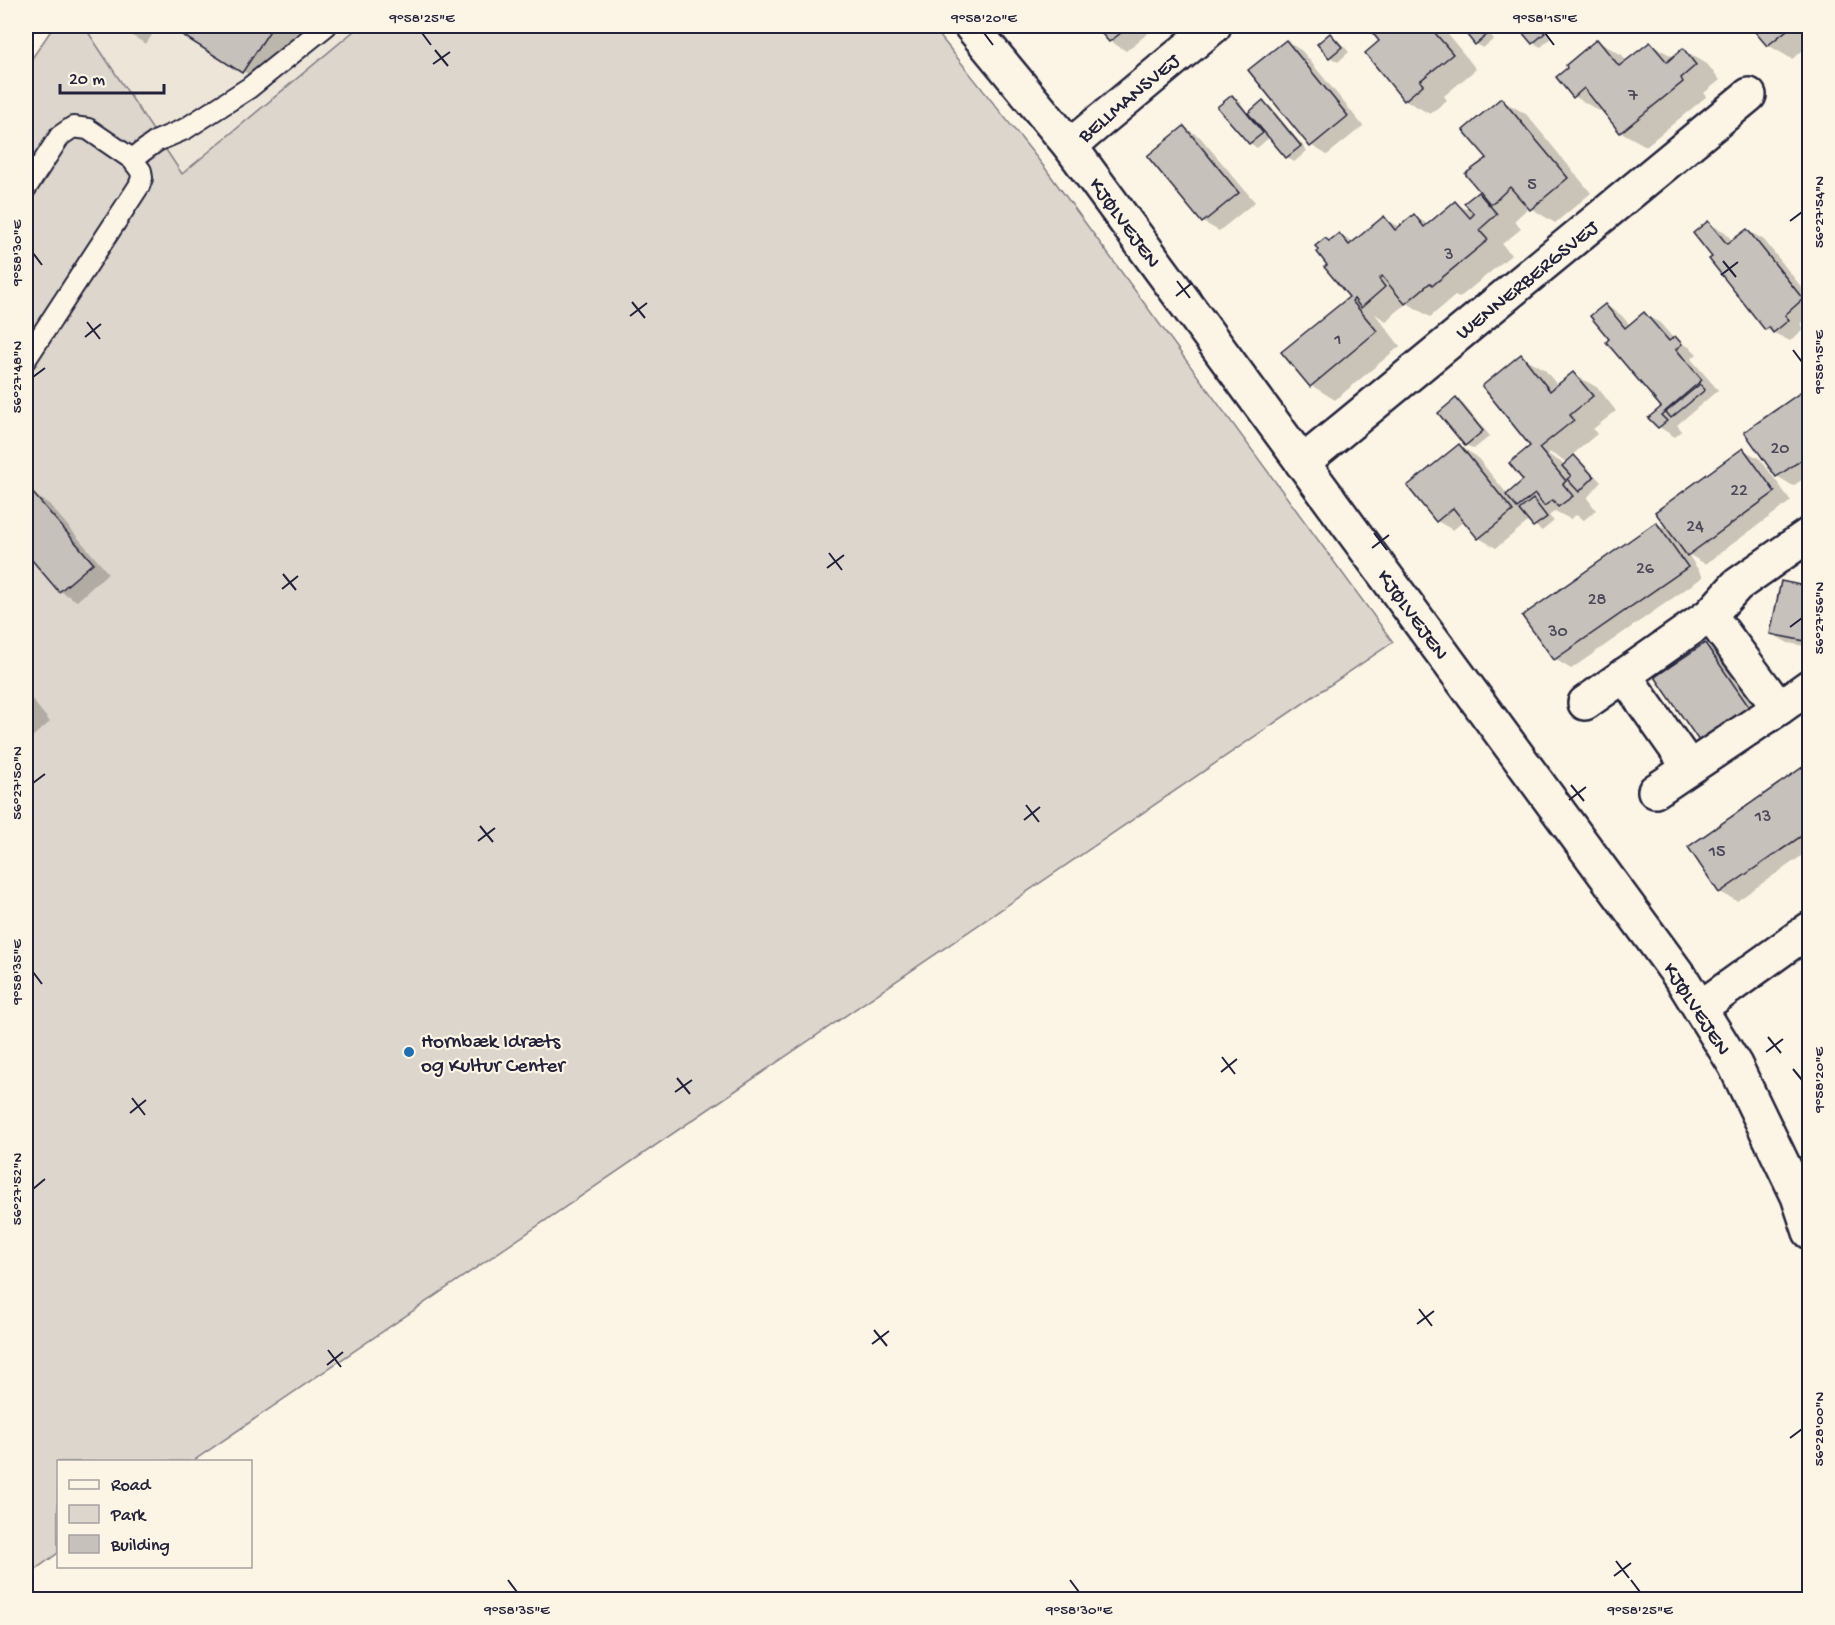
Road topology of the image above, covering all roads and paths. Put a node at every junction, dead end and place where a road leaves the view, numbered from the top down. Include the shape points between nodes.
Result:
1 (326, 26) edge
2 (971, 26) edge
3 (1214, 26) edge
4 (1749, 95) dead end
5 (1070, 146) junction
6 (132, 159) junction
7 (26, 188) edge
8 (26, 358) edge
9 (1302, 463) junction
10 (1809, 534) edge
11 (1710, 615) junction
12 (1624, 675) junction
13 (1809, 686) edge
14 (1585, 703) dead end
15 (1779, 708) junction
16 (1689, 767) junction
17 (1655, 790) dead end
18 (1809, 929) edge
19 (1700, 1008) junction
20 (1809, 1232) edge

1 - 6 lane via 249,88
2 - 5 street, KJØLVEJEN
3 - 5 street, BELLMANSVEJ
4 - 9 street, WENNERBERGSVEJ
5 - 9 street, KJØLVEJEN
6 - 7 lane via 88,129 73,127 60,136
6 - 8 lane via 141,171 139,186
9 - 19 street, KJØLVEJEN
10 - 11 street via 1737,585
11 - 12 street
11 - 15 street
12 - 14 street
12 - 16 street
13 - 15 street
15 - 16 street
16 - 17 street
18 - 19 street
19 - 20 street, KJØLVEJEN via 1735,1065 1798,1196

